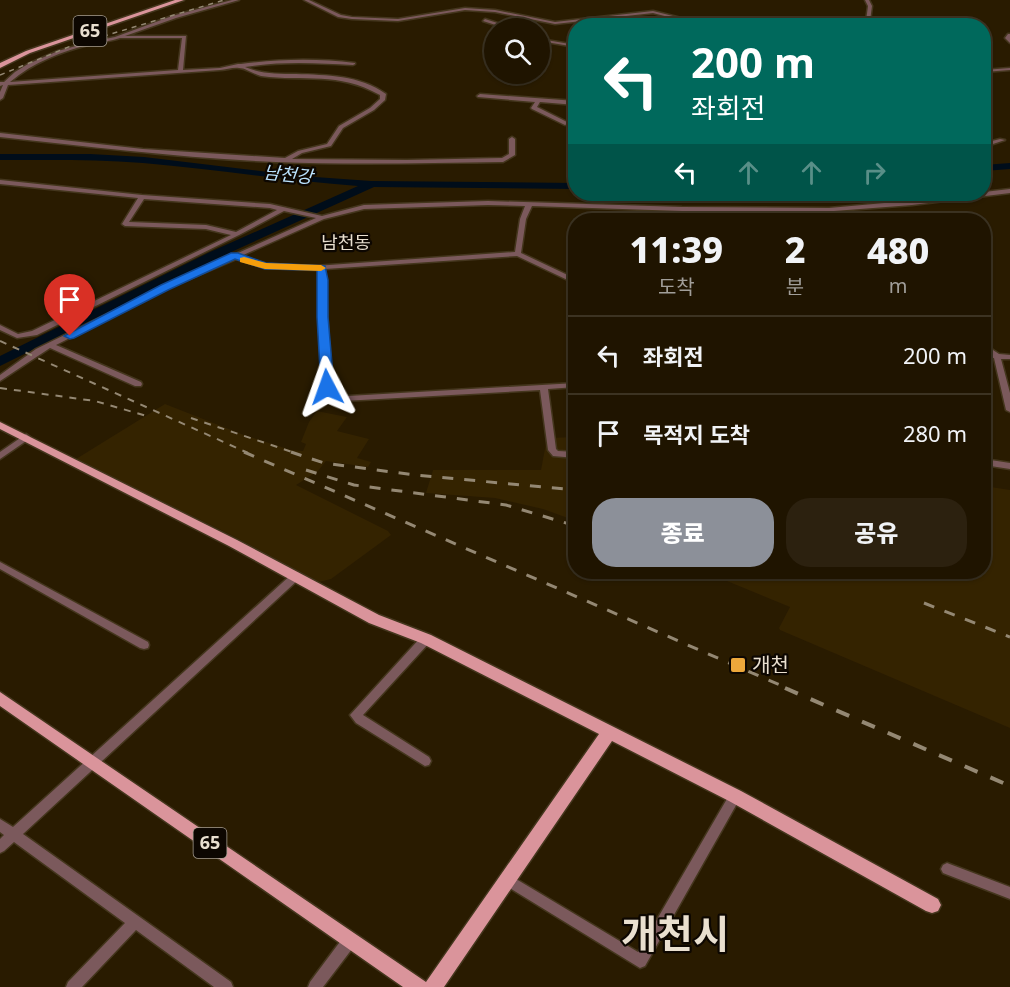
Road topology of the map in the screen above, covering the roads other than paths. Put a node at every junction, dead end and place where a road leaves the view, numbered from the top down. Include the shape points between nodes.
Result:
1 (182, 0) edge
2 (237, 0) edge
3 (306, 0) edge
4 (867, 0) edge
5 (600, 18) edge
6 (678, 18) edge
7 (868, 18) edge
8 (568, 22) edge
9 (1010, 35) edge
10 (118, 38) junction
11 (550, 42) edge
12 (1010, 42) edge
13 (568, 45) edge
14 (353, 64) dead end
15 (238, 65) junction
16 (0, 66) edge
17 (1010, 69) edge
18 (991, 70) edge
19 (180, 72) junction
20 (3, 84) edge
21 (480, 96) dead end
22 (0, 98) edge
23 (538, 101) junction
24 (568, 103) edge
25 (566, 123) dead end
26 (0, 135) edge
27 (512, 139) dead end
28 (1002, 140) dead end
29 (991, 143) edge
30 (287, 160) junction
31 (0, 182) edge
32 (1010, 191) edge
33 (991, 193) edge
34 (142, 197) junction
35 (928, 201) edge
36 (529, 205) junction
37 (283, 209) junction
38 (829, 210) junction
39 (832, 213) edge
40 (319, 217) junction
41 (237, 234) junction
42 (518, 254) junction
43 (234, 256) junction
44 (318, 267) junction
45 (568, 278) edge
46 (0, 327) edge
47 (34, 333) junction
48 (51, 346) junction
49 (39, 351) junction
50 (991, 351) edge
51 (991, 356) edge
52 (997, 356) junction
53 (1010, 357) edge
54 (0, 379) edge
55 (138, 384) dead end
56 (568, 386) edge
57 (544, 387) junction
58 (1010, 410) edge
59 (0, 425) edge
60 (26, 437) junction
61 (568, 455) edge
62 (0, 456) edge
63 (991, 463) edge
64 (1010, 466) edge
65 (0, 565) edge
66 (296, 576) junction
67 (426, 639) junction
68 (144, 645) dead end
69 (0, 698) edge
70 (608, 734) junction
71 (93, 761) junction
72 (425, 761) dead end
73 (735, 796) junction
74 (0, 825) edge
75 (14, 834) junction
76 (0, 847) edge
77 (947, 869) dead end
78 (507, 880) junction
79 (1010, 893) edge
80 (932, 905) dead end
81 (134, 923) junction
82 (350, 940) junction
83 (74, 987) edge
84 (226, 987) edge
85 (315, 987) edge
86 (419, 987) edge
87 (433, 987) edge

1 - 16 main road, 65 via 28,52
2 - 10 street via 122,33
3 - 8 street via 352,18 403,20 465,9 555,23
4 - 7 street
5 - 6 street via 653,12
9 - 12 street
10 - 19 street via 184,37
10 - 20 street via 42,60
11 - 13 street
14 - 15 street via 298,61
15 - 19 street
15 - 30 street via 260,74 354,80 383,94 372,110 337,131 329,145 300,152
17 - 18 street
19 - 20 street
20 - 22 street
21 - 23 street
23 - 24 street
23 - 25 street via 534,108
26 - 30 street via 143,151
27 - 30 street via 510,157 486,162
28 - 29 street
31 - 34 street
32 - 33 street
34 - 37 street
34 - 41 street via 125,224 206,227
35 - 38 street
36 - 38 street
36 - 40 street via 364,207
36 - 42 street
37 - 40 street
37 - 41 street
38 - 39 street
40 - 43 street
41 - 47 street
42 - 44 street
42 - 45 street
43 - 44 street via 265,266
43 - 48 street
44 - 57 street via 322,268 323,280 327,387 332,392 356,399
46 - 47 street via 17,336
47 - 49 street via 33,344
48 - 49 street
48 - 55 street
49 - 54 street
50 - 52 street
51 - 52 street
52 - 53 street
52 - 58 street
56 - 57 street
57 - 61 street via 552,450
59 - 60 main road
60 - 62 street
60 - 66 main road
63 - 64 street
65 - 68 street
66 - 67 main road via 374,619
66 - 71 street
67 - 70 main road
67 - 72 street via 356,714
69 - 71 main road, 65
70 - 73 main road
70 - 78 main road
71 - 75 street
71 - 82 main road, 65
73 - 78 street via 640,962
73 - 80 main road
74 - 75 street
75 - 76 street
75 - 81 street
77 - 79 street
78 - 87 main road
81 - 83 street
81 - 84 street
82 - 85 street
82 - 86 main road, 65

